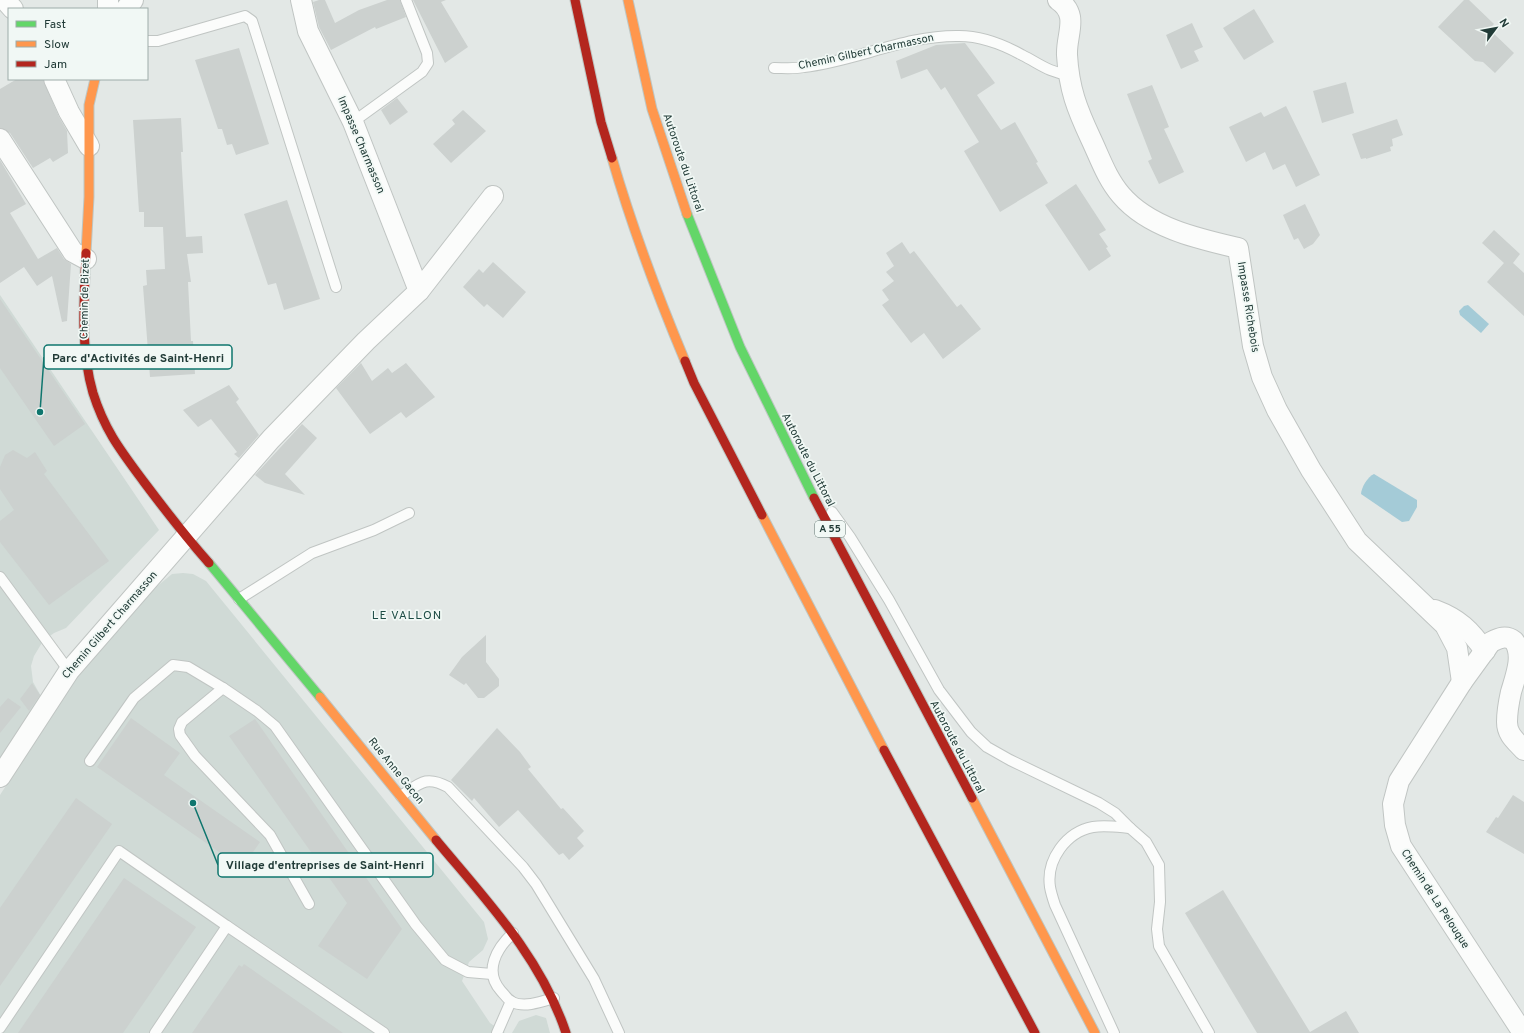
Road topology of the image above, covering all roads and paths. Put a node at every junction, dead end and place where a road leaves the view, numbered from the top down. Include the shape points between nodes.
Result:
1 (5, 0) edge
2 (133, 0) edge
3 (301, 0) edge
4 (406, 0) edge
5 (575, 0) edge
6 (628, 0) edge
7 (1058, 0) edge
8 (12, 8) edge
9 (127, 8) edge
10 (148, 41) edge
11 (774, 68) dead end
12 (1069, 75) junction
13 (54, 80) edge
14 (95, 80) edge
15 (353, 122) junction
16 (0, 139) edge
17 (89, 146) junction
18 (493, 196) dead end
19 (86, 259) junction
20 (336, 287) dead end
21 (419, 291) junction
22 (798, 467) junction
23 (409, 513) dead end
24 (186, 537) junction
25 (0, 577) edge
26 (239, 599) junction
27 (1424, 605) junction
28 (1485, 651) junction
29 (69, 671) junction
30 (1462, 682) junction
31 (224, 688) junction
32 (1524, 750) edge
33 (90, 761) dead end
34 (0, 777) edge
35 (401, 796) junction
36 (1130, 828) junction
37 (309, 904) dead end
38 (228, 926) junction
39 (513, 933) junction
40 (492, 974) junction
41 (554, 998) junction
42 (511, 1002) junction
43 (0, 1028) edge
44 (155, 1033) edge
45 (384, 1033) edge
46 (497, 1033) edge
47 (566, 1033) edge
48 (618, 1033) edge
49 (1035, 1033) edge
50 (1094, 1033) edge
51 (1114, 1033) edge
52 (1209, 1033) edge
53 (1524, 1033) edge

1 - 8 street
2 - 9 street
3 - 15 street, Impasse Charmasson via 308,31
4 - 15 lane via 427,53 428,62 422,72
5 - 49 main road via 601,122 627,210 694,383 866,717
6 - 22 main road, Autoroute du Littoral / A 55 via 652,109 686,211 740,347
7 - 12 street, Impasse Richebois via 1071,16 1067,53
10 - 20 lane via 158,41 245,16 252,21
11 - 12 lane, Chemin Gilbert Charmasson via 804,67 929,38 959,36 992,42 1021,54 1052,72
12 - 27 street, Impasse Richebois via 1077,108 1109,177 1121,195 1138,211 1164,225 1189,235 1238,248 1252,346 1277,410 1311,470 1357,540
13 - 17 street
14 - 17 main road, Chemin de Bizet via 89,105
15 - 21 street, Impasse Charmasson
16 - 19 street via 73,252
17 - 19 main road, Chemin de Bizet
18 - 21 street, Chemin Gilbert Charmasson
19 - 24 main road, Chemin de Bizet via 84,345 93,392 102,418 112,439
21 - 24 street, Chemin Gilbert Charmasson via 366,341 271,439
22 - 36 lane via 850,537 889,600 939,690 971,732 988,747 1115,813
22 - 50 main road, Autoroute du Littoral / A 55
23 - 26 lane via 374,530 312,553
24 - 26 main road, Rue Anne Gacon
24 - 29 street, Chemin Gilbert Charmasson
25 - 29 lane
26 - 35 main road, Rue Anne Gacon
27 - 28 street, Impasse Richebois via 1454,617 1472,633
27 - 30 street, Impasse Richebois via 1445,625 1457,648
28 - 30 street, Chemin de La Pelouque
28 - 32 street, Chemin de La Pelouque via 1491,642 1499,638 1509,638 1519,646 1523,658 1511,691 1507,723 1509,734
29 - 34 street, Chemin Gilbert Charmasson
30 - 53 street, Chemin de La Pelouque via 1399,781 1393,804 1395,825 1401,846
31 - 33 lane via 188,667 173,665 134,698
31 - 37 lane via 182,722 180,735 195,756 270,836
31 - 40 lane via 275,726 416,925 445,960 468,972
35 - 39 main road, Rue Anne Gacon
35 - 48 lane via 422,782 436,780 448,787 523,867 582,958
36 - 51 lane via 1092,827 1075,834 1055,855 1051,869 1050,886 1055,905
36 - 52 lane via 1146,842 1159,865 1159,946
38 - 43 lane via 119,851
38 - 44 lane
38 - 45 lane
39 - 40 lane via 497,951
39 - 41 main road, Rue Anne Gacon
40 - 42 lane via 498,987
41 - 42 lane via 529,1004
41 - 47 main road, Rue Anne Gacon
42 - 46 lane

